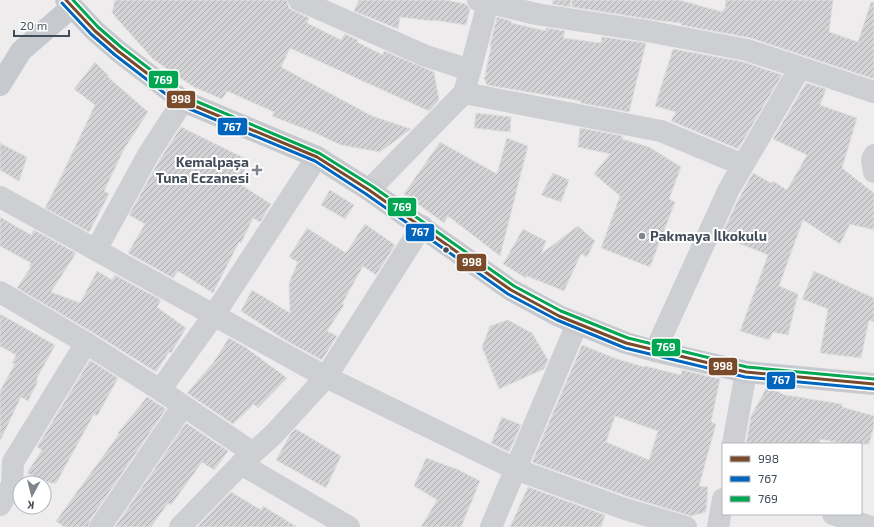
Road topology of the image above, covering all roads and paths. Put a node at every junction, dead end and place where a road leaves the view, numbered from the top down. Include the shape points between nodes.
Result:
1 (299, 0) edge
2 (483, 1) edge
3 (74, 2) edge
4 (800, 68) junction
5 (470, 70) junction
6 (0, 85) edge
7 (874, 92) edge
8 (464, 93) junction
9 (183, 100) junction
10 (874, 155) edge
11 (317, 157) junction
12 (743, 165) junction
13 (874, 172) edge
14 (369, 190) junction
15 (0, 197) edge
16 (422, 226) junction
17 (96, 250) junction
18 (0, 292) edge
19 (214, 315) junction
20 (577, 324) junction
21 (86, 343) junction
22 (655, 352) junction
23 (746, 372) junction
24 (326, 377) junction
25 (874, 384) edge
26 (160, 390) junction
27 (183, 406) junction
28 (733, 443) edge
29 (247, 458) junction
30 (7, 460) edge
31 (515, 469) junction
32 (0, 505) edge
33 (722, 505) edge
34 (836, 515) edge
35 (100, 527) edge
36 (180, 527) edge
37 (349, 527) edge
38 (491, 527) edge
39 (686, 527) edge
40 (718, 527) edge
41 (872, 527) edge

1 - 5 street via 426,56
2 - 4 street via 536,14 747,50
2 - 5 street
3 - 6 main road via 21,51
3 - 9 main road via 95,31
4 - 7 street
4 - 12 street
5 - 8 street
8 - 12 street via 661,131
8 - 14 street
9 - 11 main road
9 - 17 street via 148,155
10 - 13 street
11 - 14 main road
11 - 19 street
12 - 22 street via 729,189
14 - 16 main road
15 - 17 street
16 - 20 main road via 511,290
16 - 24 street
17 - 19 street
18 - 21 street
19 - 24 street
19 - 26 street
20 - 22 main road
20 - 31 street
21 - 26 street
21 - 30 street
22 - 23 main road
23 - 25 main road
23 - 28 street
24 - 29 street via 274,434
24 - 31 street
26 - 27 street
27 - 29 street
27 - 35 street
29 - 36 street
29 - 37 street
30 - 32 street via 12,486
31 - 38 street
31 - 39 street via 625,509
33 - 40 street
34 - 41 street

